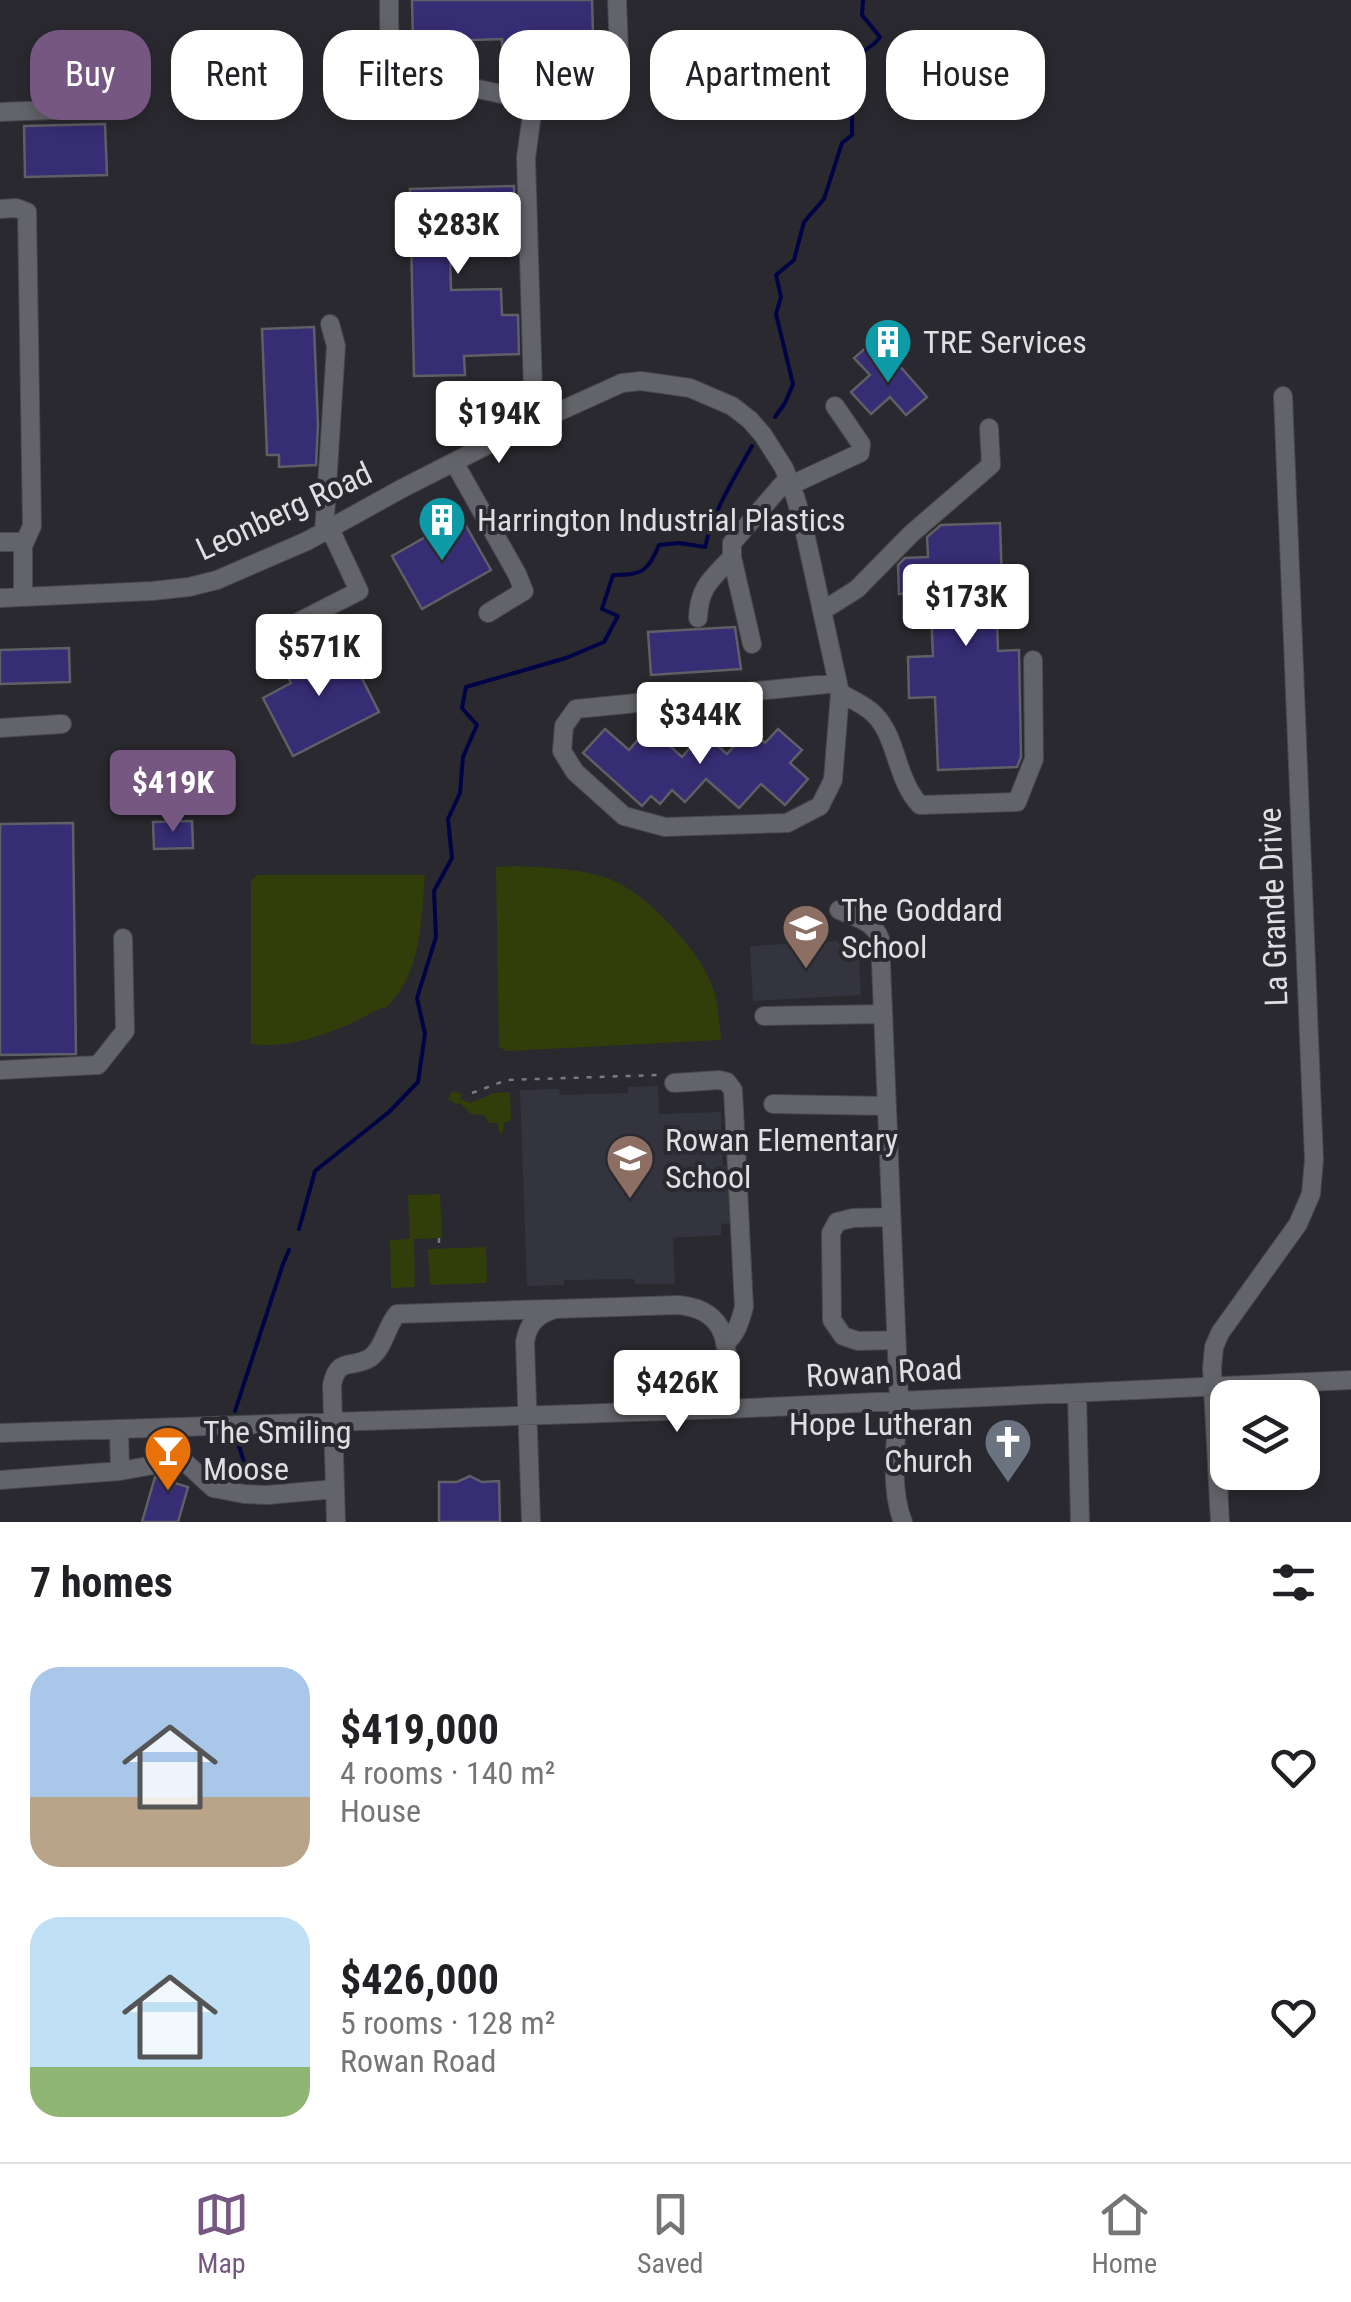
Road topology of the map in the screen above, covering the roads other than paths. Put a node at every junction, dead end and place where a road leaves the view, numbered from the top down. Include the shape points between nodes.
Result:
1 (389, 0) edge
2 (617, 0) edge
3 (618, 30) edge
4 (499, 93) edge
5 (30, 111) edge
6 (0, 112) edge
7 (531, 120) edge
8 (0, 208) edge
9 (330, 324) dead end
10 (1283, 396) dead end
11 (835, 406) dead end
12 (534, 423) junction
13 (990, 428) dead end
14 (454, 462) junction
15 (789, 482) junction
16 (327, 530) junction
17 (0, 542) edge
18 (24, 542) junction
19 (732, 557) junction
20 (23, 597) junction
21 (0, 598) edge
22 (822, 611) junction
23 (488, 614) dead end
24 (698, 618) dead end
25 (267, 638) dead end
26 (752, 644) dead end
27 (1033, 660) dead end
28 (839, 688) junction
29 (62, 724) dead end
30 (0, 728) edge
31 (839, 910) dead end
32 (123, 938) dead end
33 (883, 1014) junction
34 (764, 1016) dead end
35 (0, 1070) edge
36 (672, 1079) road end
37 (772, 1104) dead end
38 (887, 1106) junction
39 (891, 1217) junction
40 (556, 1309) junction
41 (896, 1340) junction
42 (725, 1344) junction
43 (1213, 1380) edge
44 (1351, 1380) edge
45 (1320, 1381) edge
46 (1210, 1386) edge
47 (1077, 1393) junction
48 (899, 1401) junction
49 (727, 1409) junction
50 (528, 1417) junction
51 (333, 1422) junction
52 (119, 1429) junction
53 (0, 1433) edge
54 (120, 1471) junction
55 (0, 1480) edge
56 (335, 1489) junction
57 (1219, 1490) edge
58 (900, 1514) edge
59 (336, 1522) edge
60 (531, 1522) edge
61 (1080, 1522) edge
62 (1220, 1522) edge

1 - 4 street via 391,52 401,70
2 - 3 street
5 - 6 street
7 - 12 street via 526,158
8 - 18 street via 27,212 32,526
9 - 16 street via 336,346
10 - 43 street, La Grande Drive via 1314,1160 1311,1194 1298,1224 1220,1333
11 - 15 street via 861,444 860,453
12 - 14 street, Leonberg Road
12 - 15 street, Leonberg Road via 622,383 690,388 750,420
13 - 22 street via 991,465 857,589
14 - 16 street, Leonberg Road
14 - 23 street via 524,591
15 - 19 street via 732,543
15 - 22 street, Leonberg Road
16 - 20 street, Leonberg Road via 240,572 190,587
16 - 25 street via 359,591
17 - 18 street
18 - 20 street
19 - 24 street via 705,586
19 - 26 street
20 - 21 street, Leonberg Road
22 - 28 street, Leonberg Road
27 - 28 street via 1034,759 1017,802 920,805 908,792 886,728
28 - 28 street, Leonberg Road via 576,709 564,726 562,750 624,816 665,827 788,823 820,806 834,780
29 - 30 street
31 - 33 street via 877,930
32 - 35 street via 126,1031 98,1065
33 - 34 street
33 - 38 street
36 - 42 street via 719,1080 733,1090 744,1306
37 - 38 street
38 - 39 street
39 - 41 street
39 - 41 street via 837,1222 831,1233 832,1320 843,1336
40 - 42 street via 696,1307 720,1326
40 - 50 street via 527,1330
40 - 51 street via 398,1314 376,1352 334,1373
41 - 48 street
42 - 49 street
44 - 45 street, Rowan Road
46 - 47 street, Rowan Road
47 - 48 street, Rowan Road
47 - 61 street
48 - 49 street, Rowan Road
48 - 58 street
49 - 50 street, Rowan Road
50 - 51 street, Rowan Road
50 - 60 street
51 - 52 street, Rowan Road
51 - 56 street
52 - 53 street, Rowan Road
52 - 54 street
54 - 55 street
54 - 56 street via 176,1462 229,1491
56 - 59 street
57 - 62 street, La Grande Drive

